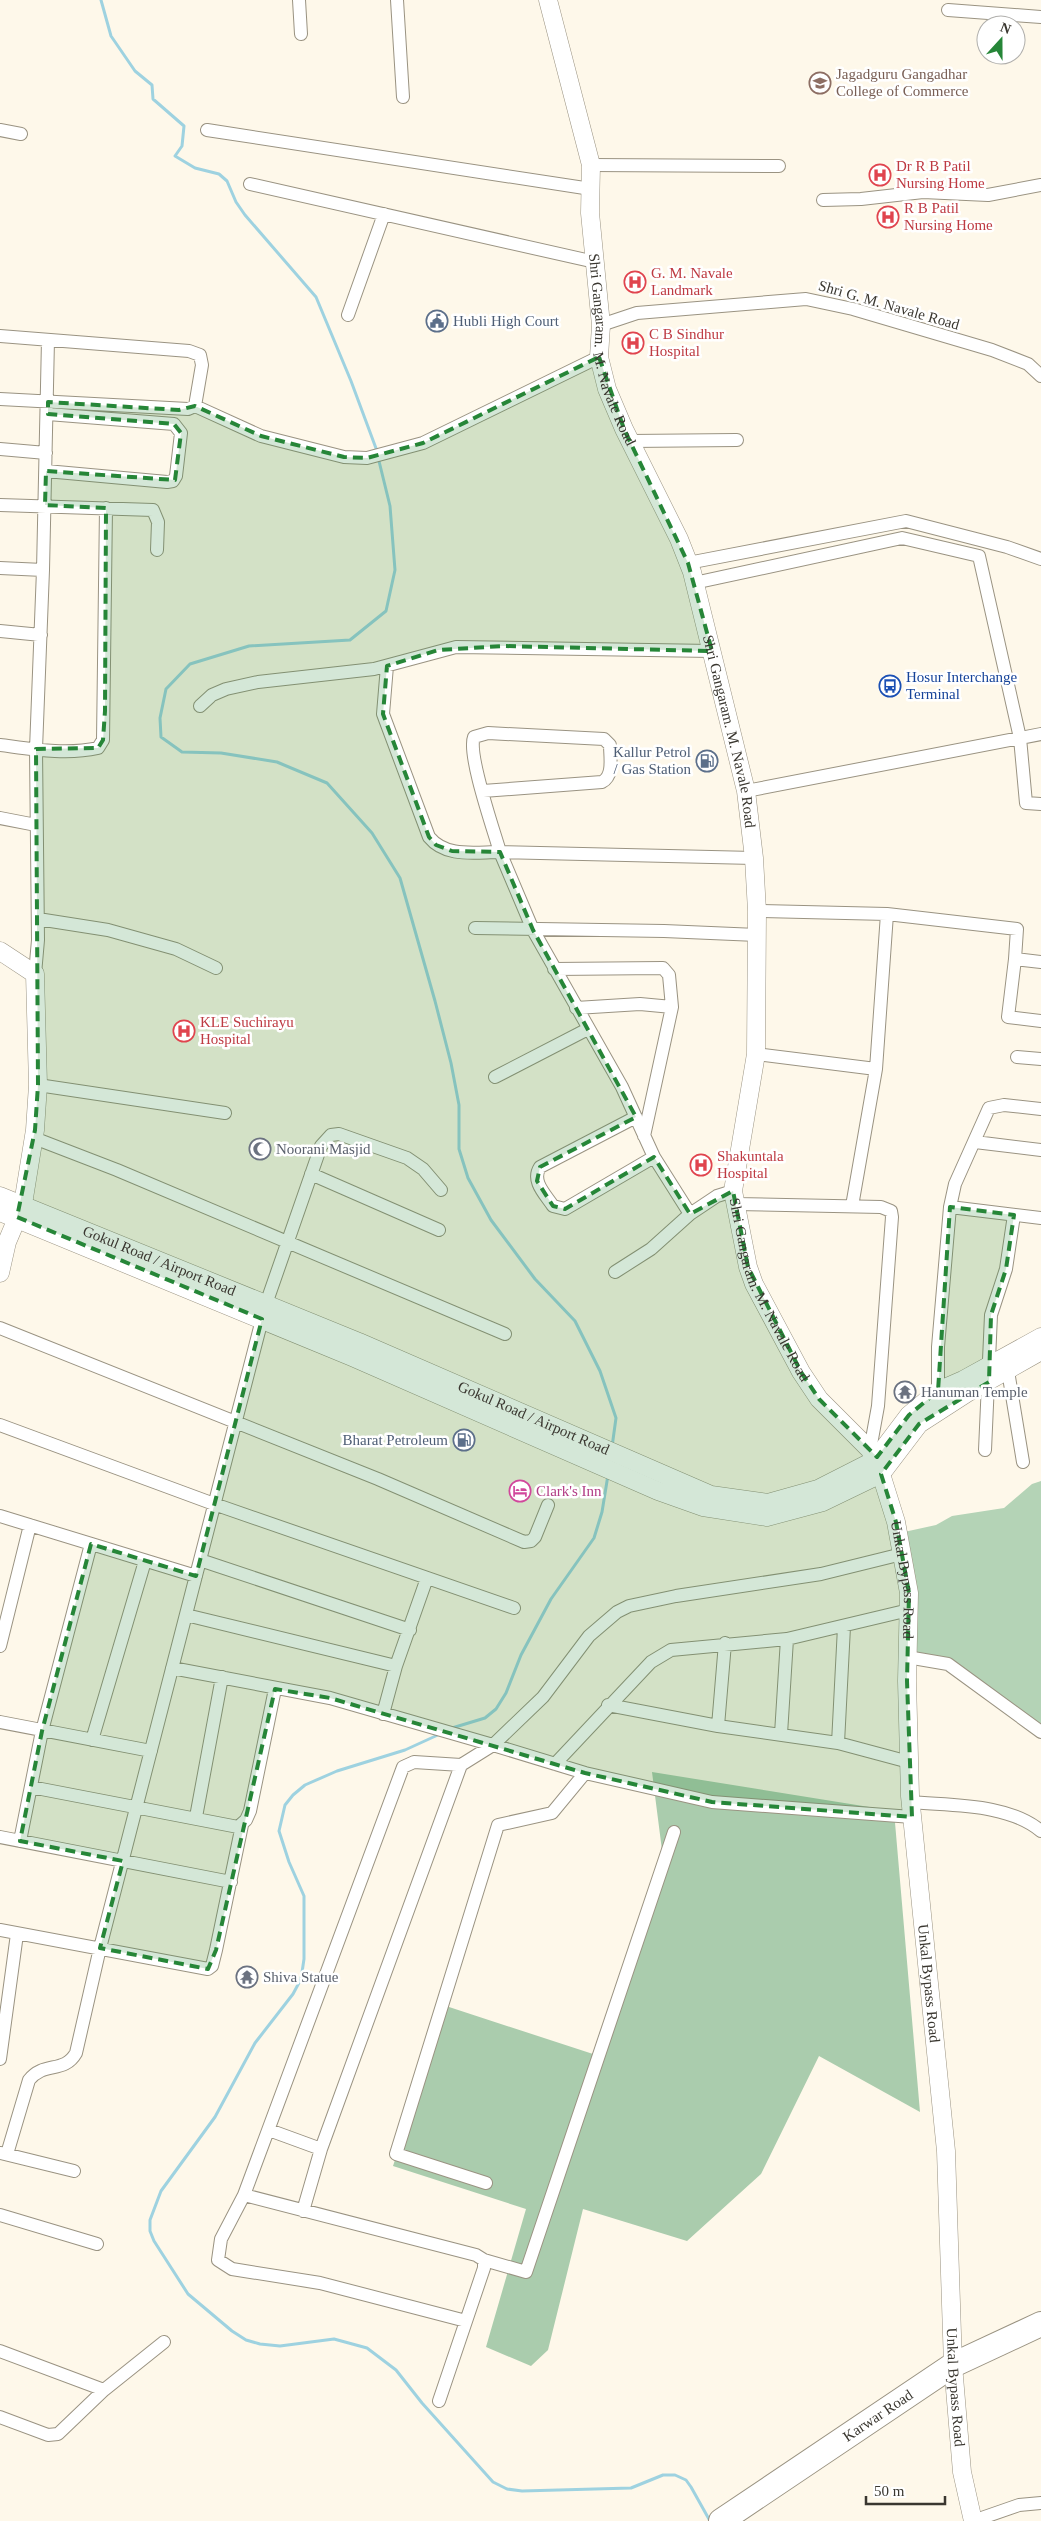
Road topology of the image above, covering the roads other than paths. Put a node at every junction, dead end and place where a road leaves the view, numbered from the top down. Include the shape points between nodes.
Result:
1 (299, 0) edge
2 (397, 0) edge
3 (548, 0) edge
4 (948, 10) dead end
5 (1041, 18) edge
6 (301, 34) dead end
7 (403, 98) dead end
8 (0, 130) edge
9 (207, 130) dead end
10 (21, 134) dead end
11 (590, 165) junction
12 (779, 166) dead end
13 (250, 184) dead end
14 (1041, 185) edge
15 (591, 189) junction
16 (823, 200) dead end
17 (384, 214) junction
18 (595, 262) junction
19 (348, 315) dead end
20 (601, 325) junction
21 (0, 336) edge
22 (48, 340) junction
23 (599, 357) junction
24 (1041, 376) edge
25 (0, 399) edge
26 (195, 406) junction
27 (48, 408) junction
28 (737, 440) dead end
29 (630, 441) junction
30 (0, 449) edge
31 (46, 453) junction
32 (46, 471) junction
33 (0, 505) edge
34 (45, 506) junction
35 (106, 508) junction
36 (157, 550) dead end
37 (1041, 559) edge
38 (688, 563) junction
39 (0, 568) edge
40 (43, 570) junction
41 (694, 583) junction
42 (0, 631) edge
43 (41, 636) junction
44 (712, 651) junction
45 (387, 666) junction
46 (200, 706) dead end
47 (1041, 734) edge
48 (1020, 738) junction
49 (0, 745) edge
50 (36, 749) junction
51 (483, 791) junction
52 (746, 791) junction
53 (1041, 804) edge
54 (0, 818) edge
55 (36, 825) junction
56 (500, 852) junction
57 (754, 858) junction
58 (757, 911) junction
59 (887, 914) junction
60 (38, 919) junction
61 (475, 928) dead end
62 (534, 930) junction
63 (757, 935) junction
64 (0, 951) edge
65 (1015, 959) junction
66 (1041, 962) edge
67 (216, 968) dead end
68 (554, 969) junction
69 (35, 974) junction
70 (672, 1007) junction
71 (576, 1008) junction
72 (1041, 1021) edge
73 (588, 1030) junction
74 (756, 1054) junction
75 (1017, 1057) dead end
76 (1041, 1059) edge
77 (876, 1070) junction
78 (495, 1077) dead end
79 (38, 1085) junction
80 (1041, 1109) edge
81 (225, 1113) dead end
82 (636, 1117) junction
83 (644, 1136) junction
84 (34, 1138) junction
85 (975, 1142) junction
86 (1041, 1150) edge
87 (654, 1157) junction
88 (311, 1174) junction
89 (441, 1190) dead end
90 (0, 1196) edge
91 (734, 1198) junction
92 (852, 1206) junction
93 (950, 1207) junction
94 (20, 1210) junction
95 (0, 1212) edge
96 (690, 1214) junction
97 (1014, 1214) junction
98 (1041, 1218) edge
99 (439, 1230) dead end
100 (287, 1241) junction
101 (0, 1272) edge
102 (615, 1272) dead end
103 (264, 1312) junction
104 (0, 1328) edge
105 (506, 1334) dead end
106 (1041, 1336) edge
107 (1041, 1352) edge
108 (1008, 1371) junction
109 (989, 1373) junction
110 (938, 1390) junction
111 (235, 1422) junction
112 (0, 1425) edge
113 (985, 1450) dead end
114 (592, 1453) junction
115 (875, 1461) junction
116 (1023, 1462) dead end
117 (709, 1501) junction
118 (214, 1504) junction
119 (548, 1505) dead end
120 (0, 1516) edge
121 (30, 1525) junction
122 (92, 1544) junction
123 (902, 1554) junction
124 (200, 1560) junction
125 (145, 1561) junction
126 (196, 1576) junction
127 (427, 1578) junction
128 (514, 1608) dead end
129 (909, 1610) junction
130 (186, 1616) junction
131 (844, 1627) junction
132 (410, 1630) junction
133 (787, 1639) junction
134 (725, 1643) junction
135 (0, 1646) edge
136 (907, 1657) junction
137 (396, 1666) junction
138 (172, 1668) junction
139 (222, 1677) junction
140 (275, 1689) junction
141 (608, 1705) junction
142 (383, 1714) junction
143 (0, 1722) edge
144 (718, 1726) junction
145 (42, 1731) junction
146 (1041, 1732) edge
147 (781, 1734) junction
148 (92, 1740) junction
149 (838, 1743) junction
150 (493, 1746) junction
151 (151, 1751) junction
152 (909, 1762) junction
153 (555, 1764) junction
154 (461, 1765) junction
155 (585, 1773) junction
156 (31, 1787) junction
157 (137, 1806) junction
158 (911, 1810) junction
159 (196, 1817) junction
160 (242, 1825) junction
161 (674, 1832) dead end
162 (1041, 1832) edge
163 (0, 1838) edge
164 (20, 1842) junction
165 (122, 1861) junction
166 (231, 1882) junction
167 (0, 1930) edge
168 (17, 1934) junction
169 (100, 1948) junction
170 (0, 2059) edge
171 (269, 2130) junction
172 (322, 2149) junction
173 (4, 2153) edge
174 (74, 2171) dead end
175 (486, 2182) dead end
176 (244, 2195) junction
177 (303, 2211) junction
178 (0, 2215) edge
179 (97, 2244) dead end
180 (484, 2260) junction
181 (466, 2321) junction
182 (1040, 2322) edge
183 (164, 2342) dead end
184 (0, 2351) edge
185 (953, 2365) junction
186 (104, 2390) junction
187 (439, 2402) dead end
188 (0, 2417) edge
189 (1041, 2503) edge
190 (729, 2516) edge
191 (973, 2521) edge

1 - 6 street
2 - 7 street
3 - 11 main road, Shri Gangaram. M. Navale Road
4 - 5 street
8 - 10 street
9 - 15 street
11 - 12 street
11 - 15 main road, Shri Gangaram. M. Navale Road
13 - 17 street
14 - 16 street via 988,195 923,192
15 - 18 main road, Shri Gangaram. M. Navale Road
17 - 18 street
17 - 19 street
18 - 20 main road, Shri Gangaram. M. Navale Road
20 - 23 main road, Shri Gangaram. M. Navale Road
20 - 24 street, Shri G. M. Navale Road via 637,314 806,299 853,309 992,350 1028,364
21 - 22 street
22 - 26 street via 195,352 200,355 202,365
22 - 27 street
23 - 26 street via 411,447 367,458 344,456 261,436
23 - 29 main road, Shri Gangaram. M. Navale Road via 608,389
25 - 27 street
26 - 27 street via 179,410
27 - 31 street
27 - 32 street via 174,424 181,433 173,481
28 - 29 street
29 - 38 main road, Shri Gangaram. M. Navale Road
30 - 31 street
31 - 32 street
32 - 34 street
33 - 34 street
34 - 35 street
34 - 40 street
35 - 36 street via 152,510 158,522
35 - 50 street via 103,740 98,748 84,751
37 - 38 street via 1007,546 906,520
38 - 41 main road, Shri Gangaram. M. Navale Road
39 - 40 street
40 - 43 street
41 - 44 main road, Shri Gangaram. M. Navale Road
41 - 48 street via 902,538 979,556
42 - 43 street
43 - 50 street
44 - 45 street via 456,647
44 - 52 main road, Shri Gangaram. M. Navale Road
45 - 46 street via 242,685 212,695
45 - 56 street via 383,714 429,837 444,850
47 - 48 street
48 - 52 street
48 - 53 street via 1026,803
49 - 50 street
50 - 55 street
51 - 51 street via 472,744 480,733 598,738 610,745 609,776 602,782
51 - 56 street
52 - 57 main road, Shri Gangaram. M. Navale Road
54 - 55 street
55 - 60 street
56 - 57 street
56 - 62 street
57 - 58 main road, Shri Gangaram. M. Navale Road
58 - 59 street
58 - 63 main road, Shri Gangaram. M. Navale Road
59 - 65 street via 1017,929
59 - 77 street
60 - 67 street via 108,930 168,947
60 - 69 street
61 - 62 street
62 - 63 street
62 - 68 street
63 - 74 main road, Shri Gangaram. M. Navale Road
64 - 69 main road
65 - 66 street
65 - 72 street via 1008,1017
68 - 70 street via 663,968 669,974
68 - 71 street
69 - 79 main road
70 - 71 street via 640,1004
70 - 83 street
71 - 73 street
73 - 78 street
73 - 82 street
74 - 77 street
74 - 91 main road, Shri Gangaram. M. Navale Road
75 - 76 street
77 - 92 street
79 - 81 street
79 - 84 main road
80 - 85 street via 989,1108
82 - 83 street
82 - 87 street via 540,1167 536,1181 554,1206 565,1209
83 - 87 street
84 - 94 main road
84 - 100 street
85 - 86 street
85 - 93 street via 956,1184
87 - 96 street
88 - 89 street via 326,1139 338,1134 407,1158 423,1169
88 - 99 street
88 - 100 street
90 - 94 main road, Gokul Road / Airport Road
91 - 92 street
91 - 96 street via 717,1196
91 - 115 main road, Shri Gangaram. M. Navale Road via 754,1284 801,1372 819,1399
92 - 115 street via 887,1208 892,1217
93 - 97 street
93 - 110 street via 938,1347
94 - 95 main road, Gokul Road / Airport Road
94 - 101 main road via 7,1242
94 - 103 main road, Gokul Road / Airport Road
96 - 102 street via 651,1249
97 - 98 street
97 - 109 street via 1006,1270 991,1315
100 - 103 street
100 - 105 street
103 - 111 street
103 - 114 main road, Gokul Road / Airport Road
104 - 111 street
106 - 109 main road, Gokul Road / Airport Road
107 - 108 main road, Gokul Road / Airport Road
108 - 109 main road, Gokul Road / Airport Road
108 - 116 street
109 - 110 main road, Gokul Road / Airport Road
109 - 113 street
109 - 115 main road, Gokul Road / Airport Road
110 - 115 main road, Gokul Road / Airport Road via 909,1415
111 - 118 street
111 - 119 street via 524,1542 535,1537
112 - 118 street
114 - 117 main road, Gokul Road / Airport Road via 664,1475
114 - 117 main road, Gokul Road / Airport Road via 658,1491
115 - 117 main road, Gokul Road / Airport Road via 818,1489 768,1503
115 - 123 main road, Unkal Bypass Road via 896,1522
118 - 124 street
118 - 127 street
120 - 121 street
121 - 122 street
121 - 135 street
122 - 125 street
122 - 145 street
123 - 129 main road, Unkal Bypass Road
123 - 150 street via 821,1574 629,1606 589,1636 542,1697
124 - 126 street
124 - 132 street
125 - 126 street
125 - 148 street
126 - 130 street
127 - 128 street
127 - 132 street
129 - 131 street
129 - 136 main road, Unkal Bypass Road
130 - 137 street
130 - 138 street
131 - 133 street
131 - 149 street
132 - 137 street
133 - 134 street
133 - 147 street
134 - 141 street via 661,1654
134 - 144 street
136 - 146 street via 948,1664
136 - 152 main road, Unkal Bypass Road
137 - 142 street
138 - 139 street
138 - 151 street
139 - 140 street
139 - 159 street
140 - 142 street via 330,1698
140 - 160 street via 250,1810
141 - 144 street
141 - 153 street
142 - 150 street
143 - 145 street
144 - 147 street
145 - 148 street
145 - 156 street
147 - 149 street
148 - 151 street
149 - 152 street
150 - 153 street
150 - 154 street
151 - 157 street
152 - 158 main road, Unkal Bypass Road
153 - 155 street
154 - 171 street via 414,1762 404,1767
154 - 172 street
155 - 158 street via 712,1802
155 - 175 street via 552,1813 498,1825 396,2154
156 - 157 street
156 - 164 street
157 - 159 street
157 - 165 street
158 - 162 street via 983,1808 1009,1815
158 - 185 main road, Unkal Bypass Road via 946,2151
159 - 160 street
160 - 166 street
161 - 180 street via 526,2272
163 - 164 street
164 - 165 street
165 - 166 street
165 - 169 street
166 - 169 street via 214,1959 208,1969
167 - 168 street
168 - 169 street
168 - 170 street
169 - 173 street via 76,2053 64,2066 35,2072 29,2080
171 - 172 street
171 - 176 street
172 - 177 street
173 - 174 street
176 - 177 street
176 - 181 street via 220,2245 218,2260 224,2266 320,2283
177 - 180 street via 476,2255
178 - 179 street
180 - 181 street
181 - 187 street
182 - 185 highway, Karwar Road
183 - 186 street
184 - 186 street
185 - 190 highway, Karwar Road
185 - 191 main road, Unkal Bypass Road via 962,2472
186 - 188 street via 54,2436
189 - 191 street via 1019,2505

